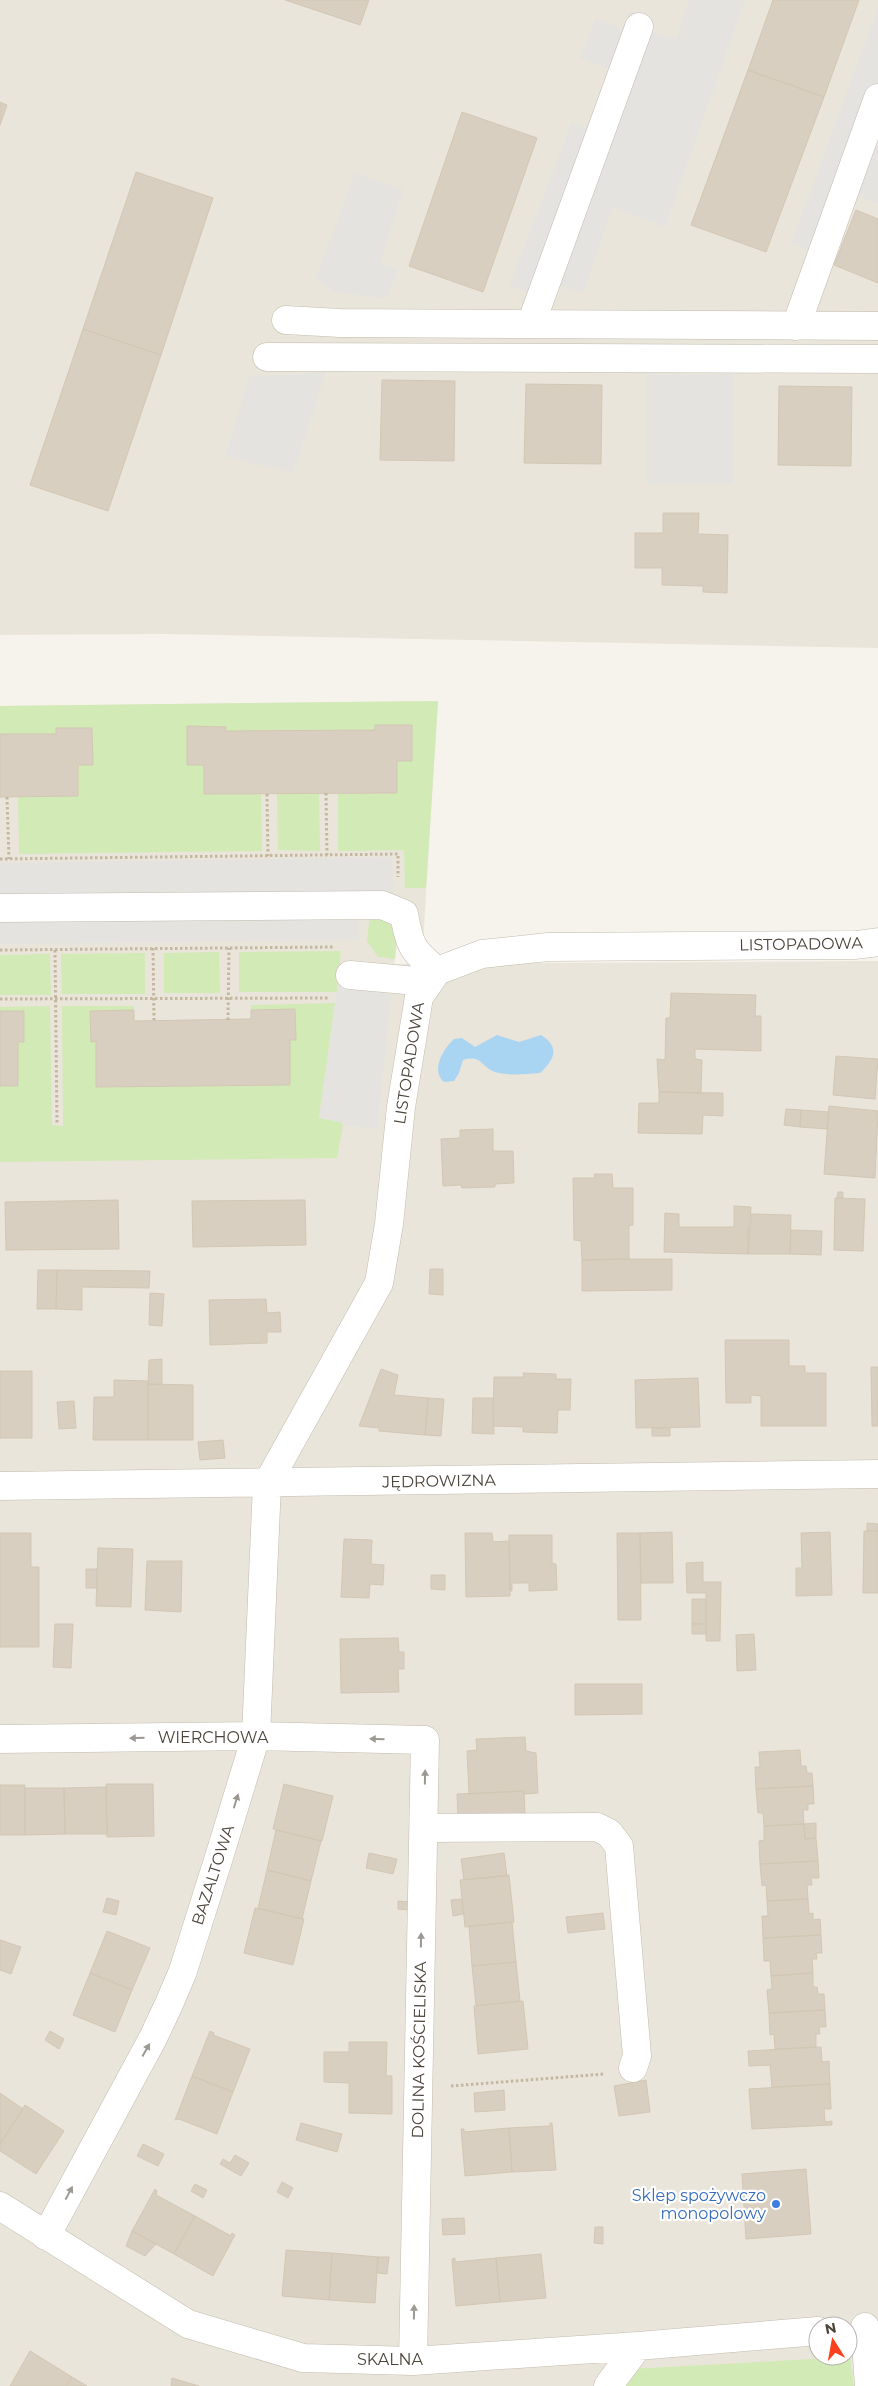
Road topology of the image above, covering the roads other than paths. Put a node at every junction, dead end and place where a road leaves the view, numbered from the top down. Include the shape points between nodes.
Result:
1 (639, 27) dead end
2 (878, 98) edge
3 (286, 320) dead end
4 (531, 324) junction
5 (796, 326) junction
6 (878, 326) edge
7 (267, 358) dead end
8 (878, 359) edge
9 (0, 908) edge
10 (878, 942) edge
11 (350, 975) dead end
12 (433, 977) junction
13 (878, 1474) edge
14 (267, 1484) junction
15 (0, 1486) edge
16 (256, 1736) junction
17 (0, 1739) edge
18 (425, 1740) joint
19 (424, 1828) junction
20 (633, 2068) road end
21 (0, 2206) edge
22 (46, 2236) junction
23 (864, 2327) edge
24 (808, 2332) edge
25 (638, 2346) junction
26 (413, 2361) junction
27 (608, 2386) edge
28 (869, 2386) edge

1 - 4 street
2 - 5 street
3 - 4 street
4 - 5 street
5 - 6 street
7 - 8 street
9 - 12 street via 382,906 404,914 409,942
10 - 12 street, LISTOPADOWA via 856,945 548,947 482,954
11 - 12 street
12 - 14 street, LISTOPADOWA via 419,997 401,1107 389,1224 379,1282
13 - 14 street, JĘDROWIZNA
14 - 15 street, JĘDROWIZNA
14 - 16 street, BAZALTOWA
16 -> 17 street, WIERCHOWA
18 -> 16 street, WIERCHOWA
22 -> 16 street, BAZALTOWA via 169,2004 218,1863
19 -> 18 street, DOLINA KOŚCIELISKA
19 - 20 street via 597,1826 609,1834 619,1846 637,2056
26 -> 19 street, DOLINA KOŚCIELISKA
21 - 22 street, SKALNA
22 - 26 street, SKALNA via 188,2324 303,2358
23 - 28 street
24 - 25 street, SKALNA
25 - 26 street, SKALNA
25 - 27 street

